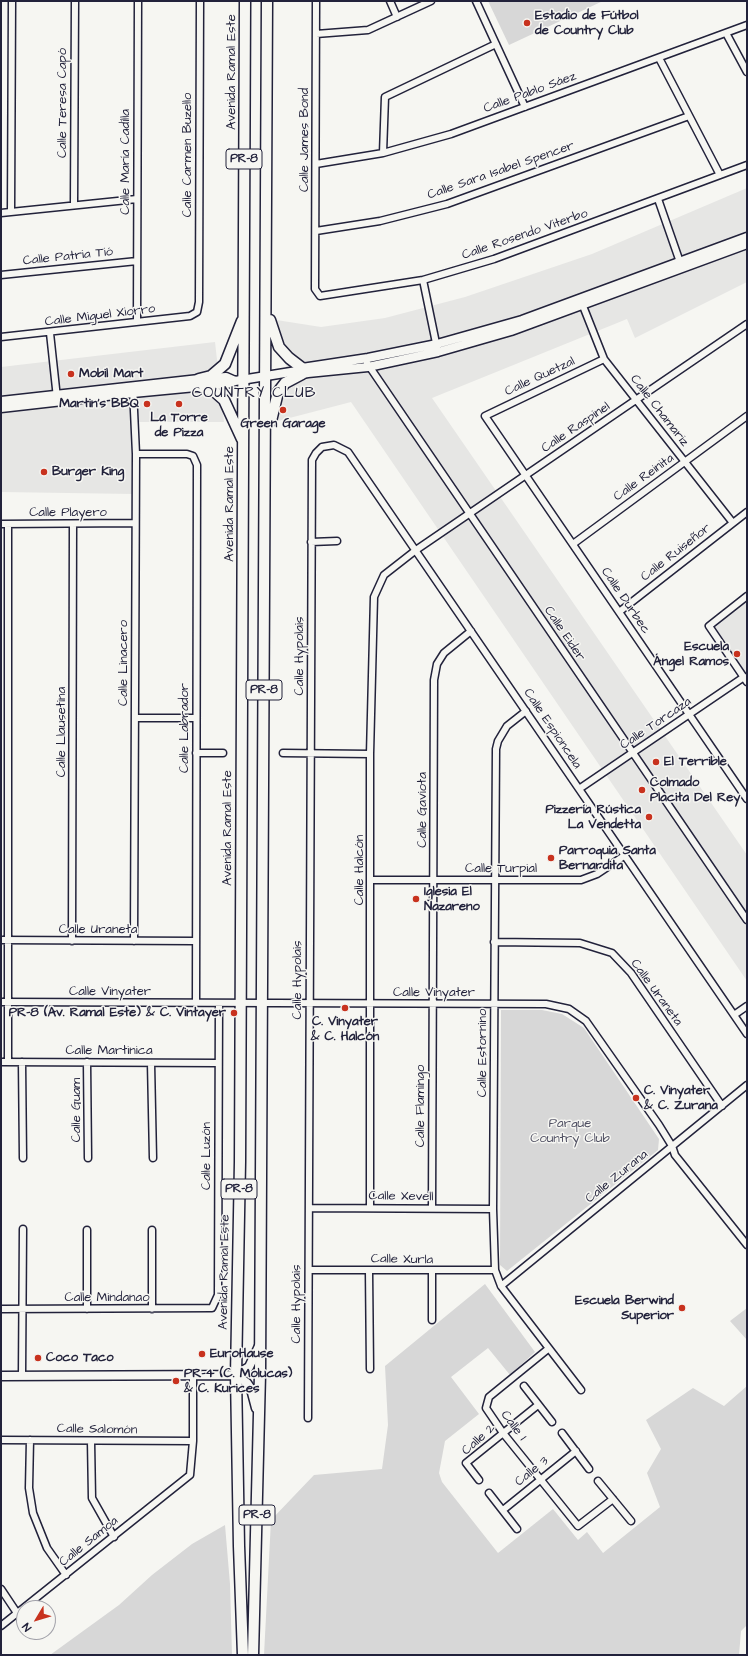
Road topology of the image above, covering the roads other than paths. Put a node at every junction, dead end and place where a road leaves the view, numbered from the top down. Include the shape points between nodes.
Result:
1 (12, 1) edge
2 (75, 1) edge
3 (138, 1) edge
4 (200, 1) edge
5 (245, 1) edge
6 (267, 1) edge
7 (316, 1) edge
8 (390, 1) edge
9 (431, 1) edge
10 (476, 1) edge
11 (397, 17) junction
12 (747, 26) edge
13 (726, 33) junction
14 (316, 34) junction
15 (496, 44) junction
16 (659, 58) junction
17 (747, 72) edge
18 (525, 107) junction
19 (689, 116) junction
20 (383, 152) junction
21 (316, 164) junction
22 (747, 165) edge
23 (720, 175) junction
24 (137, 199) junction
25 (658, 199) junction
26 (74, 205) junction
27 (10, 212) junction
28 (1, 213) edge
29 (316, 232) junction
30 (747, 237) edge
31 (747, 244) edge
32 (137, 261) junction
33 (681, 265) junction
34 (1, 275) edge
35 (315, 280) joint
36 (423, 280) junction
37 (583, 306) junction
38 (197, 308) joint
39 (266, 309) junction
40 (243, 318) junction
41 (137, 322) junction
42 (747, 324) edge
43 (50, 333) junction
44 (1, 338) edge
45 (437, 348) junction
46 (604, 359) junction
47 (366, 363) junction
48 (301, 371) junction
49 (266, 376) junction
50 (240, 380) junction
51 (199, 382) junction
52 (133, 389) junction
53 (57, 398) junction
54 (636, 400) junction
55 (1, 401) edge
56 (1, 408) edge
57 (485, 416) joint
58 (747, 416) edge
59 (243, 441) junction
60 (332, 445) joint
61 (265, 448) junction
62 (136, 454) junction
63 (685, 461) junction
64 (526, 476) junction
65 (747, 512) edge
66 (469, 514) junction
67 (135, 523) junction
68 (733, 523) junction
69 (4, 524) edge
70 (73, 524) junction
71 (337, 541) dead end
72 (311, 542) junction
73 (573, 544) junction
74 (416, 550) junction
75 (747, 596) edge
76 (619, 612) junction
77 (471, 631) junction
78 (745, 679) edge
79 (526, 711) junction
80 (689, 714) junction
81 (135, 718) junction
82 (196, 718) junction
83 (196, 753) junction
84 (223, 753) dead end
85 (283, 753) dead end
86 (310, 753) junction
87 (633, 753) junction
88 (370, 754) junction
89 (580, 789) junction
90 (747, 799) edge
91 (624, 856) junction
92 (372, 880) junction
93 (433, 880) junction
94 (495, 881) junction
95 (747, 920) edge
96 (4, 940) edge
97 (72, 941) junction
98 (134, 941) junction
99 (195, 941) junction
100 (494, 942) junction
101 (4, 1002) edge
102 (196, 1003) junction
103 (219, 1003) junction
104 (239, 1003) junction
105 (263, 1003) junction
106 (309, 1003) junction
107 (371, 1003) junction
108 (433, 1004) junction
109 (495, 1004) junction
110 (747, 1006) edge
111 (734, 1014) junction
112 (747, 1034) edge
113 (4, 1062) edge
114 (22, 1062) junction
115 (88, 1062) junction
116 (151, 1062) junction
117 (218, 1063) junction
118 (747, 1085) edge
119 (722, 1106) junction
120 (672, 1146) junction
121 (23, 1158) dead end
122 (88, 1158) dead end
123 (152, 1158) dead end
124 (309, 1208) junction
125 (370, 1208) junction
126 (432, 1208) junction
127 (493, 1210) junction
128 (23, 1229) dead end
129 (87, 1230) dead end
130 (152, 1230) dead end
131 (747, 1246) edge
132 (309, 1270) junction
133 (495, 1270) junction
134 (369, 1271) junction
135 (432, 1272) junction
136 (501, 1286) junction
137 (212, 1308) joint
138 (1, 1309) edge
139 (22, 1309) junction
140 (87, 1309) junction
141 (152, 1309) junction
142 (432, 1320) dead end
143 (260, 1341) junction
144 (548, 1349) junction
145 (370, 1369) dead end
146 (22, 1375) junction
147 (236, 1375) junction
148 (1, 1376) edge
149 (193, 1376) junction
150 (524, 1386) dead end
151 (581, 1390) dead end
152 (538, 1405) junction
153 (308, 1418) dead end
154 (552, 1422) dead end
155 (258, 1423) junction
156 (503, 1433) junction
157 (562, 1433) dead end
158 (1, 1440) edge
159 (30, 1440) junction
160 (91, 1441) junction
161 (193, 1441) junction
162 (576, 1451) junction
163 (590, 1469) dead end
164 (479, 1480) dead end
165 (540, 1480) junction
166 (598, 1481) dead end
167 (488, 1493) dead end
168 (613, 1499) junction
169 (503, 1510) junction
170 (631, 1520) dead end
171 (517, 1529) dead end
172 (114, 1537) junction
173 (66, 1575) junction
174 (1, 1589) edge
175 (34, 1600) edge
176 (16, 1612) edge
177 (16, 1614) edge
178 (1, 1626) edge
179 (243, 1655) edge
180 (253, 1655) edge

1 - 27 street
2 - 26 street, Calle Teresa Capó
3 - 24 street, Calle María Cadilla
4 - 38 street, Calle Carmen Buzello
5 - 40 main road, Avenida Ramal Este / PR-8
6 - 39 main road, PR-8
7 - 14 street, Calle James Bond
8 - 11 street
9 - 11 street
10 - 15 street
11 - 14 street via 368,30
12 - 13 street, Calle Pablo Sáez
13 - 16 street, Calle Pablo Sáez
13 - 17 street
14 - 21 street, Calle James Bond
15 - 18 street
15 - 20 street via 384,97
16 - 18 street, Calle Pablo Sáez
16 - 19 street
18 - 20 street, Calle Pablo Sáez via 451,134
19 - 23 street
19 - 29 street, Calle Sara Isabel Spencer via 447,204 380,221
20 - 21 street, Calle Pablo Sáez
21 - 29 street, Calle James Bond
22 - 23 street, Calle Rosendo Viterbo
23 - 25 street, Calle Rosendo Viterbo
24 - 26 street
24 - 32 street, Calle María Cadilla
25 - 33 street
25 - 36 street, Calle Rosendo Viterbo via 494,259
26 - 27 street
27 - 28 street
29 - 35 street, Calle James Bond
30 - 33 street
31 - 33 street
32 - 34 street, Calle Patria Tió
32 - 41 street, Calle María Cadilla
33 - 37 street
33 - 45 street
35 - 36 street, Calle Rosendo Viterbo via 315,288 320,296
36 - 45 street
37 - 45 street via 511,331
37 - 46 street, Calle Chamariz
38 - 41 street, Calle Miguel Xiorro via 197,312 190,316
39 - 48 main road via 279,347
39 - 49 main road, PR-8
40 - 50 main road, Avenida Ramal Este / PR-8
40 - 51 main road via 225,364
41 - 43 street, Calle Miguel Xiorro
42 - 54 street, Calle Raspinel
43 - 44 street, Calle Miguel Xiorro
43 - 53 street
45 - 47 street
46 - 54 street, Calle Chamariz
46 - 57 street, Calle Quetzal
47 - 48 street
47 - 66 street, Calle Eider
48 - 49 street
48 - 61 main road via 285,382 278,392
49 - 50 street
49 - 61 main road, PR-8
50 - 51 street via 226,377
50 - 59 main road, Avenida Ramal Este / PR-8
51 - 52 street
51 - 59 main road via 224,400
52 - 53 street
52 - 62 street, Calle Linacero
53 - 55 street
53 - 56 street
54 - 63 street, Calle Chamariz
54 - 64 street, Calle Raspinel
57 - 64 street, Calle Durbec
58 - 63 street, Calle Reinita
59 - 104 main road, Avenida Ramal Este / PR-8
60 - 72 street, Calle Hypolais via 322,448 312,460
60 - 74 street, Calle Espioncela via 348,452
61 - 105 main road, PR-8
62 - 67 street, Calle Linacero
62 - 82 street, Calle Labrador via 191,455 198,465
63 - 68 street, Calle Chamariz
63 - 73 street, Calle Reinita
64 - 66 street, Calle Raspinel
64 - 73 street, Calle Durbec
65 - 68 street, Calle Ruiseñor
66 - 74 street, Calle Raspinel
66 - 87 street, Calle Eider
67 - 70 street, Calle Playero
67 - 81 street, Calle Linacero
68 - 76 street, Calle Ruiseñor
69 - 70 street, Calle Playero
69 - 96 street
70 - 97 street, Calle Llausetina
71 - 72 street
72 - 86 street, Calle Hypolais
73 - 76 street, Calle Durbec
74 - 77 street, Calle Espioncela
74 - 88 street, Calle Halcón via 384,575 374,598
75 - 78 street via 709,626
76 - 80 street, Calle Durbec
77 - 79 street, Calle Espioncela
77 - 93 street, Calle Gaviota via 444,653 437,664 434,680
78 - 80 street, Calle Torcaza
79 - 89 street, Calle Espioncela
79 - 94 street, Calle Estornino via 507,726 496,749
80 - 87 street, Calle Torcaza
80 - 90 street, Calle Durbec
81 - 82 street
81 - 98 street, Calle Linacero
82 - 83 street, Calle Labrador
83 - 84 street
83 - 99 street, Calle Labrador
85 - 86 street
86 - 88 street
86 - 106 street, Calle Hypolais
87 - 89 street, Calle Torcaza
87 - 95 street, Calle Eider
88 - 92 street, Calle Halcón
89 - 91 street, Calle Espioncela
91 - 94 street, Calle Turpial via 597,874 581,880
91 - 111 street, Calle Espioncela
92 - 93 street, Calle Turpial
92 - 107 street, Calle Halcón
93 - 94 street, Calle Turpial
93 - 108 street, Calle Gaviota
94 - 100 street, Calle Estornino
96 - 97 street, Calle Uraneta
96 - 101 street
97 - 98 street, Calle Uraneta
98 - 99 street, Calle Uraneta
99 - 102 street, Calle Labrador
100 - 109 street, Calle Estornino
100 - 119 street, Calle Uraneta via 580,943 612,953 631,973
101 - 102 street, Calle Vinyater
101 - 113 street
102 - 103 street, Calle Vinyater
103 - 104 street, Calle Vinyater
103 - 117 street, Calle Luzón
104 - 105 street, Calle Vinyater
104 - 147 main road, Avenida Ramal Este / PR-8 via 240,1162
105 - 106 street, Calle Vinyater
105 - 143 main road, PR-8
106 - 107 street, Calle Vinyater
106 - 124 street, Calle Hypolais
107 - 108 street, Calle Vinyater
107 - 125 street, Calle Halcón
108 - 109 street, Calle Vinyater
108 - 126 street, Calle Flamingo
109 - 120 street, Calle Vinyater via 546,1004 569,1009 586,1021
109 - 127 street, Calle Estornino
110 - 111 street
111 - 112 street, Calle Espioncela
113 - 114 street, Calle Martinica
114 - 115 street, Calle Martinica
114 - 121 street
115 - 116 street, Calle Martinica
115 - 122 street, Calle Guam
116 - 117 street, Calle Martinica
116 - 123 street
117 - 137 street, Calle Luzón via 218,1295
118 - 119 street, Calle Zurana
119 - 120 street, Calle Zurana
120 - 131 street, Calle Vinyater via 676,1155
120 - 136 street, Calle Zurana
124 - 125 street, Calle Xevell
124 - 132 street, Calle Hypolais
125 - 126 street, Calle Xevell
126 - 127 street, Calle Xevell
127 - 133 street, Calle Estornino
128 - 139 street
129 - 140 street
130 - 141 street
132 - 134 street, Calle Xurla
132 - 153 street, Calle Hypolais
133 - 135 street, Calle Xurla
133 - 136 street, Calle Estornino
134 - 135 street, Calle Xurla
134 - 145 street
135 - 142 street
136 - 144 street, Calle Estornino
137 - 141 street, Calle Mindanao
138 - 139 street, Calle Mindanao
139 - 140 street, Calle Mindanao
139 - 146 street
140 - 141 street, Calle Mindanao
143 - 147 street via 249,1367
143 - 155 main road, PR-8
144 - 151 street, Calle Estornino
144 - 156 street, Calle 1 via 486,1401 489,1414
146 - 148 street
146 - 149 street
147 - 149 street
147 - 155 street via 251,1389
147 - 179 main road, Avenida Ramal Este / PR-8
149 - 161 street
150 - 152 street
152 - 154 street
152 - 156 street, Calle 2
155 - 180 main road, PR-8
156 - 164 street, Calle 2 via 466,1463
156 - 165 street, Calle 1
157 - 162 street
158 - 159 street, Calle Salomón
159 - 160 street, Calle Salomón
159 - 173 street via 29,1488 33,1513 47,1548
160 - 161 street, Calle Salomón
160 - 172 street via 92,1498
161 - 172 street, Calle Samoa via 190,1475
162 - 163 street
162 - 165 street, Calle 3
165 - 168 street, Calle 1 via 578,1526
165 - 169 street, Calle 3
166 - 168 street
167 - 169 street
168 - 170 street
169 - 171 street
172 - 173 street, Calle Samoa
173 - 175 street, Calle Samoa
174 - 176 street
177 - 178 street, Calle Samoa

